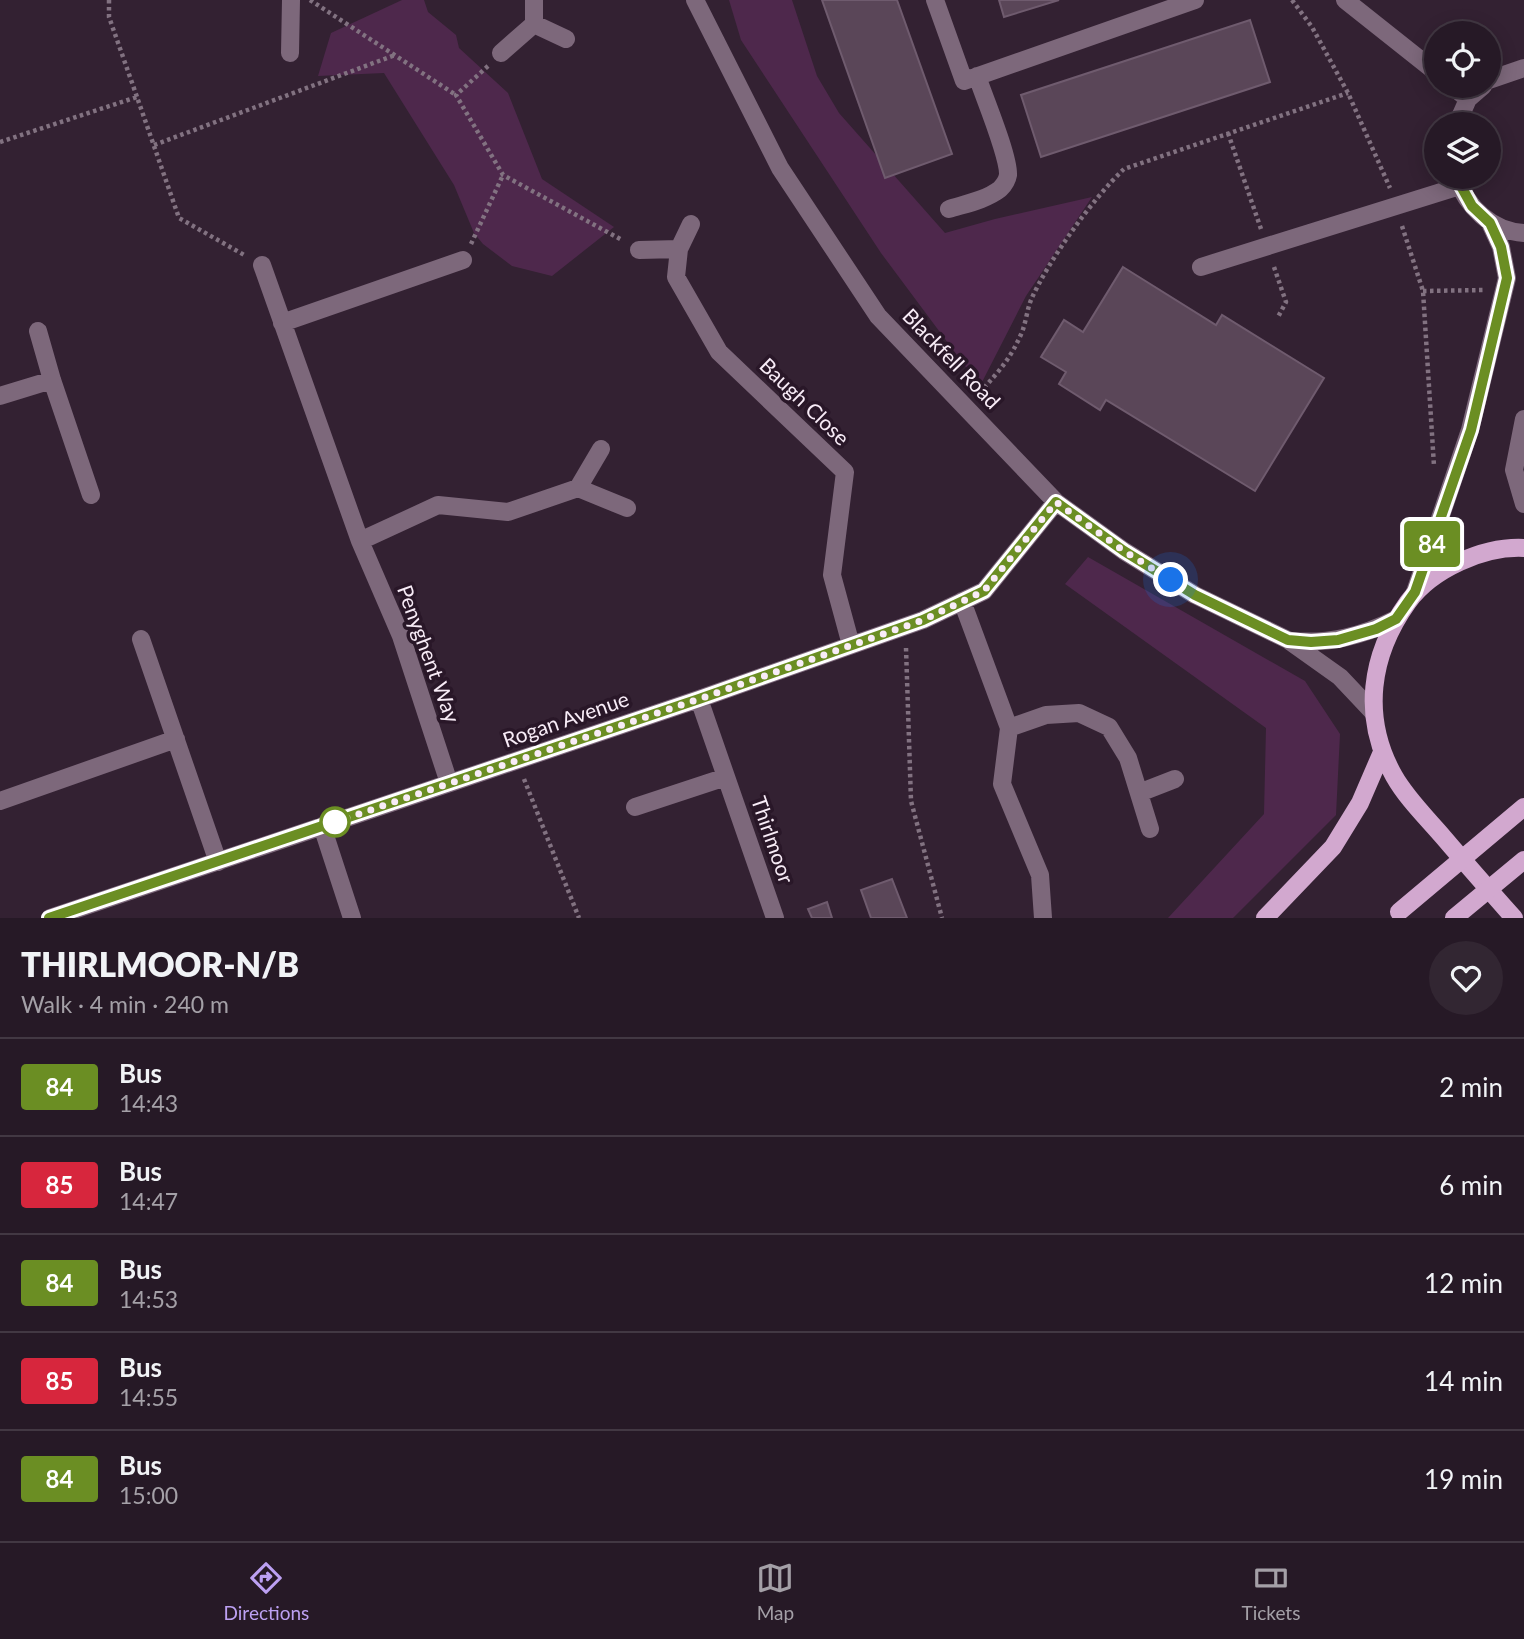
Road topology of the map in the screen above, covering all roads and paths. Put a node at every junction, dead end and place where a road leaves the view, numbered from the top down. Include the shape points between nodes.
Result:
1 (109, 0) edge
2 (291, 0) edge
3 (310, 0) edge
4 (534, 0) edge
5 (695, 0) edge
6 (935, 0) edge
7 (1195, 0) edge
8 (1292, 0) edge
9 (1346, 0) edge
10 (534, 24) junction
11 (566, 39) dead end
12 (290, 53) dead end
13 (501, 53) joint
14 (395, 55) junction
15 (1424, 63) edge
16 (1524, 68) edge
17 (977, 76) junction
18 (1501, 76) edge
19 (1348, 93) junction
20 (456, 95) junction
21 (137, 97) junction
22 (1468, 99) edge
23 (1462, 112) edge
24 (0, 142) edge
25 (154, 145) junction
26 (503, 175) junction
27 (1439, 189) edge
28 (1462, 189) edge
29 (1396, 207) junction
30 (949, 209) dead end
31 (1490, 223) junction
32 (691, 224) dead end
33 (1524, 233) edge
34 (679, 249) junction
35 (639, 250) joint
36 (463, 260) joint
37 (262, 265) joint
38 (1201, 267) dead end
39 (1505, 289) junction
40 (1423, 291) junction
41 (282, 323) junction
42 (38, 331) dead end
43 (52, 380) junction
44 (0, 396) edge
45 (965, 407) junction
46 (1524, 419) edge
47 (601, 449) dead end
48 (578, 488) junction
49 (92, 495) dead end
50 (1447, 501) junction
51 (1056, 502) junction
52 (1524, 504) edge
53 (627, 508) dead end
54 (360, 541) junction
55 (1524, 548) edge
56 (1415, 592) junction
57 (962, 601) junction
58 (1396, 619) junction
59 (905, 626) junction
60 (141, 639) dead end
61 (1288, 640) junction
62 (850, 645) junction
63 (699, 699) junction
64 (1373, 712) junction
65 (1009, 728) junction
66 (176, 739) junction
67 (1382, 752) junction
68 (516, 760) junction
69 (726, 776) junction
70 (1175, 779) dead end
71 (449, 783) junction
72 (1139, 793) junction
73 (0, 801) edge
74 (635, 807) dead end
75 (1524, 807) edge
76 (321, 826) junction
77 (1150, 829) dead end
78 (1524, 860) edge
79 (218, 862) junction
80 (1395, 915) edge
81 (50, 918) edge
82 (352, 918) edge
83 (579, 918) edge
84 (775, 918) edge
85 (942, 918) edge
86 (1043, 918) edge
87 (1265, 918) edge
88 (1454, 918) edge
89 (1514, 918) edge

1 - 21 path via 110,17
2 - 12 street
3 - 14 path
4 - 10 street
5 - 45 street, Blackfell Road via 788,180 878,316
6 - 17 street via 964,81
7 - 17 street
8 - 19 path
9 - 15 street
10 - 11 street
10 - 13 street
13 - 20 path
14 - 20 path
14 - 25 path
16 - 18 street
17 - 30 street via 1008,174 999,190
19 - 29 path
19 - 45 path via 1124,169 1049,265 1005,365
20 - 26 path
21 - 24 path
21 - 25 path
22 - 23 street
25 - 37 path via 179,218
26 - 35 path
26 - 36 path
27 - 29 street
28 - 31 street
29 - 38 street
29 - 40 path
31 - 33 street
31 - 39 street via 1501,247
32 - 34 street, Baugh Close
34 - 35 street
34 - 62 street, Baugh Close via 677,277 719,352 845,472 832,575
36 - 41 street
37 - 41 street, Penyghent Way
39 - 40 path
39 - 50 street via 1471,430
40 - 50 path via 1434,475
41 - 54 street, Penyghent Way
42 - 43 street
43 - 44 street
43 - 49 street
45 - 51 street, Blackfell Road
46 - 52 street via 1514,470
47 - 48 street
48 - 53 street
48 - 54 street via 508,512 438,505
50 - 56 street
51 - 57 street, Rogan Avenue via 984,591
51 - 61 street, Blackfell Road via 1195,595
54 - 71 street, Penyghent Way via 401,636
55 - 56 main road via 1507,547 1457,562
56 - 58 main road
57 - 59 street, Rogan Avenue
57 - 65 street
58 - 61 street, Blackfell Road via 1338,640
58 - 64 main road via 1382,647
59 - 62 street, Rogan Avenue
59 - 85 path via 911,801
60 - 66 street
61 - 64 street, Blackfell Road via 1340,677
62 - 63 street, Rogan Avenue
63 - 68 street, Rogan Avenue
63 - 69 street, Thirlmoor
64 - 67 main road
65 - 72 street via 1046,715 1079,713 1109,727 1128,758
65 - 86 street via 1002,784 1040,875
66 - 73 street
66 - 79 street
67 - 87 main road via 1360,803 1333,847
67 - 89 main road via 1412,802
68 - 71 street, Rogan Avenue
68 - 83 path
69 - 74 street
69 - 84 street, Thirlmoor
70 - 72 street
71 - 76 street, Rogan Avenue
72 - 77 street
75 - 80 main road, bridge
76 - 79 street, Rogan Avenue
76 - 82 street
78 - 88 main road, bridge
79 - 81 street, Rogan Avenue

